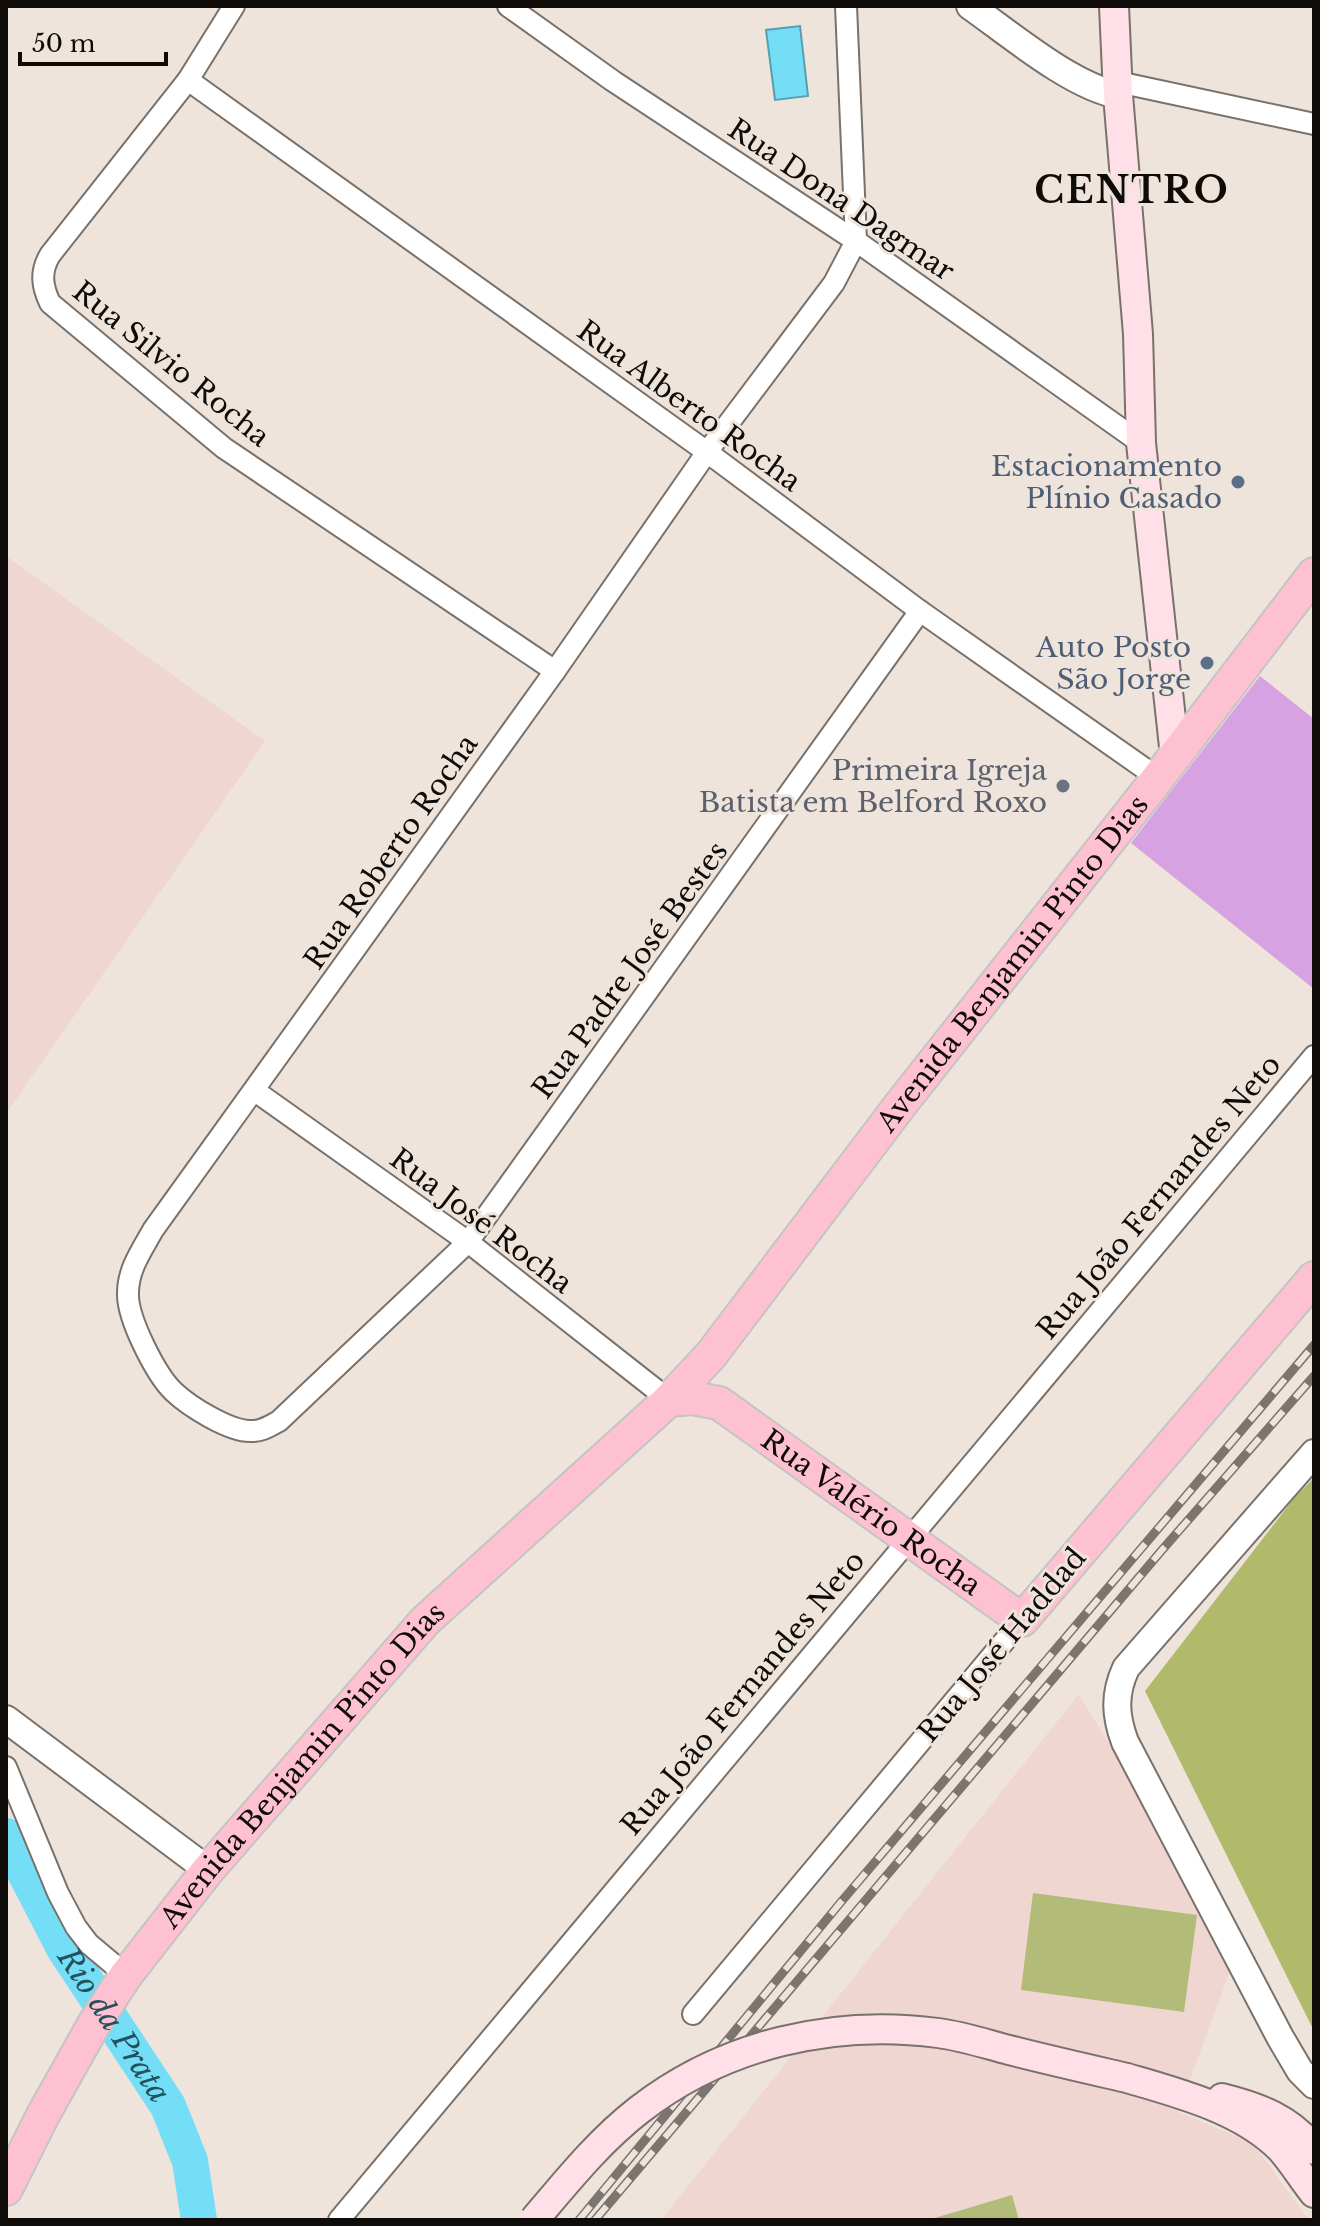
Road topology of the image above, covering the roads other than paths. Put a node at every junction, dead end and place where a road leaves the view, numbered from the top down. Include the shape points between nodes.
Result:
1 (234, 6) edge
2 (508, 6) edge
3 (846, 6) edge
4 (970, 6) edge
5 (1114, 6) edge
6 (188, 80) junction
7 (1118, 88) junction
8 (1314, 124) edge
9 (856, 241) junction
10 (1141, 443) junction
11 (707, 452) junction
12 (1314, 574) edge
13 (920, 611) junction
14 (555, 671) junction
15 (1166, 767) junction
16 (1314, 1056) edge
17 (255, 1091) junction
18 (468, 1242) junction
19 (1314, 1278) edge
20 (711, 1355) junction
21 (669, 1400) junction
22 (719, 1403) junction
23 (1314, 1453) edge
24 (909, 1539) junction
25 (1022, 1620) junction
26 (6, 1719) edge
27 (6, 1767) edge
28 (208, 1870) junction
29 (123, 1981) junction
30 (693, 2014) dead end
31 (1314, 2085) edge
32 (1162, 2089) junction
33 (1314, 2150) edge
34 (6, 2189) edge
35 (1314, 2193) edge
36 (339, 2220) edge
37 (534, 2220) edge

1 - 6 street, Rua Silvio Rocha
2 - 9 street, Rua Dona Dagmar
3 - 9 street
4 - 7 street via 1088,85
5 - 7 main road
6 - 11 street, Rua Alberto Rocha
6 - 14 street, Rua Silvio Rocha via 50,255 42,287 50,303 224,448
7 - 8 street
7 - 10 main road via 1138,334
9 - 10 street, Rua Dona Dagmar
9 - 11 street, Rua Roberto Rocha via 834,283
10 - 15 main road
11 - 13 street, Rua Alberto Rocha
11 - 14 street, Rua Roberto Rocha
12 - 15 main road, Avenida Benjamin Pinto Dias
13 - 15 street, Rua Alberto Rocha
13 - 18 street, Rua Padre José Bestes
14 - 17 street, Rua Roberto Rocha
15 - 20 main road, Avenida Benjamin Pinto Dias
16 - 24 street, Rua João Fernandes Neto
17 - 18 street, Rua José Rocha
17 - 18 street, Rua Roberto Rocha via 153,1230 131,1271 130,1313 145,1348 173,1391 202,1412 252,1432 279,1421
18 - 21 street, Rua José Rocha
19 - 25 main road, Rua José Haddad
20 - 21 main road, Avenida Benjamin Pinto Dias
20 - 22 main road via 710,1381
21 - 22 main road
21 - 28 main road, Avenida Benjamin Pinto Dias via 425,1621
22 - 24 main road, Rua Valério Rocha
23 - 31 street via 1126,1668 1116,1698 1125,1742 1280,2037
24 - 25 main road, Rua Valério Rocha
24 - 36 street, Rua João Fernandes Neto
25 - 30 street, Rua José Haddad
26 - 28 street
27 - 29 street via 76,1927
28 - 29 main road, Avenida Benjamin Pinto Dias
29 - 34 main road, Avenida Benjamin Pinto Dias via 94,2024
32 - 33 main road via 1263,2110 1297,2130
32 - 35 main road via 1225,2112 1264,2135
32 - 37 main road, bridge via 941,2033 877,2028 800,2035 693,2074 639,2110 594,2150

